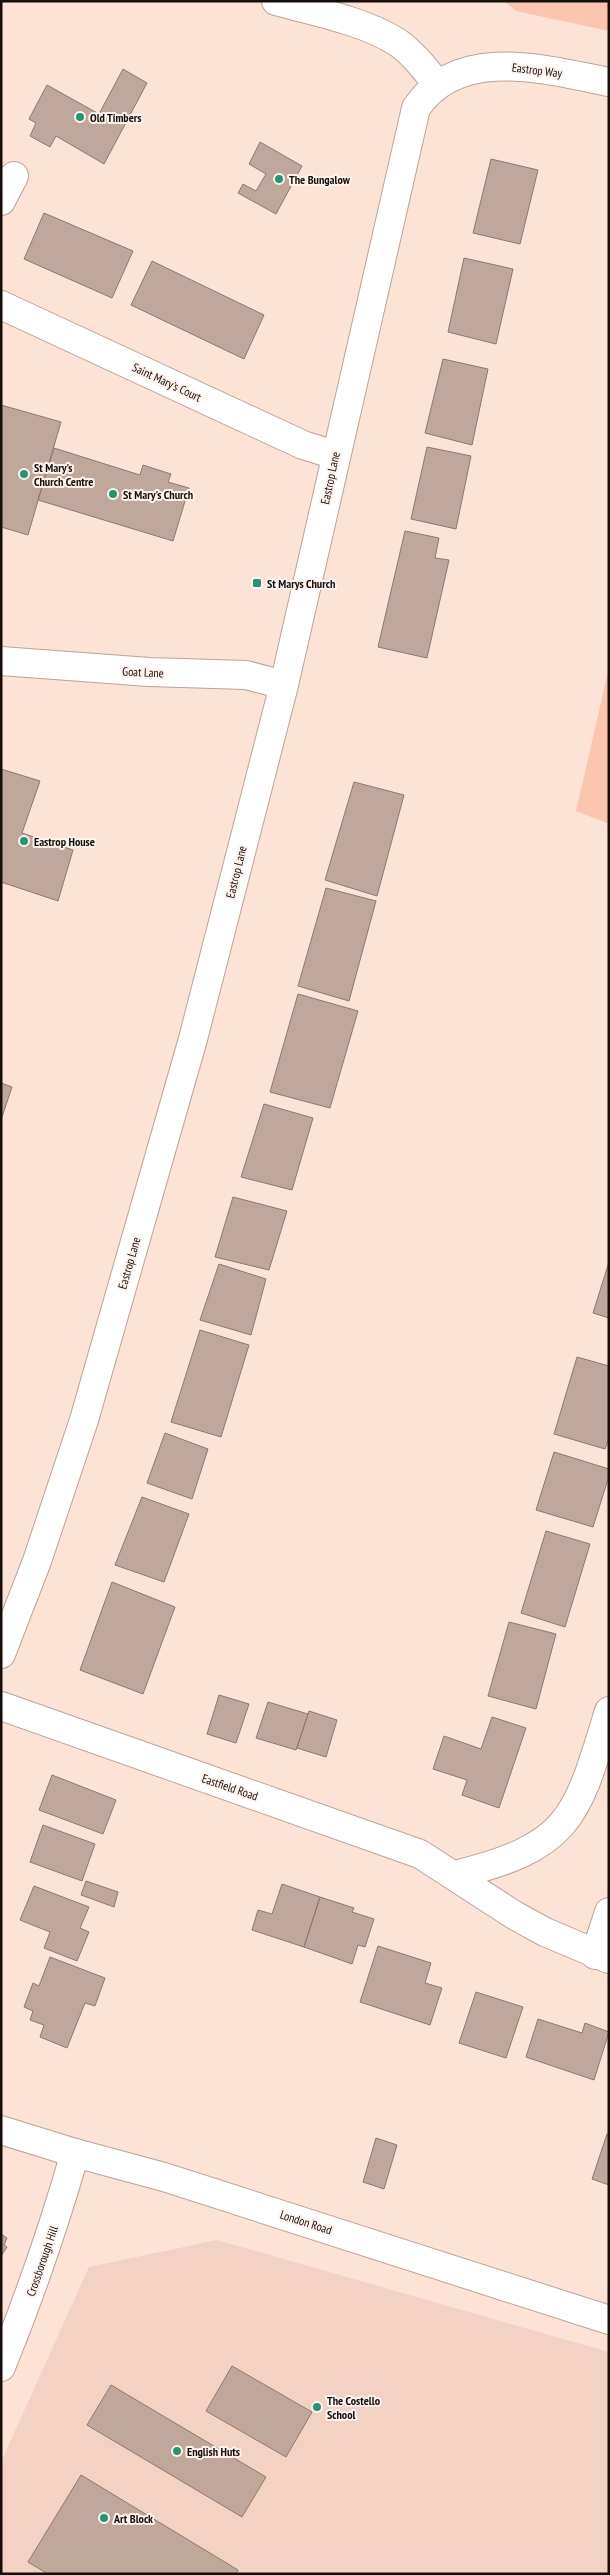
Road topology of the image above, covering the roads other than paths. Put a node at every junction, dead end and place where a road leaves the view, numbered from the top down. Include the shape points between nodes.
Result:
1 (276, 1) edge
2 (609, 82) edge
3 (437, 84) junction
4 (14, 176) dead end
5 (1, 201) edge
6 (1, 305) edge
7 (335, 454) junction
8 (1, 662) edge
9 (284, 685) junction
10 (1, 1654) edge
11 (1, 1706) edge
12 (609, 1711) edge
13 (599, 1781) edge
14 (454, 1875) junction
15 (609, 1912) edge
16 (602, 1957) edge
17 (1, 2130) edge
18 (74, 2153) junction
19 (609, 2320) edge
20 (1, 2367) edge

1 - 3 street via 375,31 417,59
2 - 3 street, Eastrop Way via 519,66 465,72
3 - 7 street, Eastrop Lane via 416,108
4 - 5 street
6 - 7 street, Saint Mary's Court via 303,445
7 - 9 street, Eastrop Lane
8 - 9 street, Goat Lane via 246,676
9 - 10 street, Eastrop Lane via 193,1040 84,1420 37,1561
11 - 14 street, Eastfield Road via 420,1854
12 - 13 street
13 - 14 street via 550,1837 507,1861
14 - 16 street, Eastfield Road via 514,1915
15 - 16 street, Eastfield Road
17 - 18 street, London Road
18 - 19 street, London Road via 164,2176
18 - 20 street, Crossborough Hill via 50,2241

